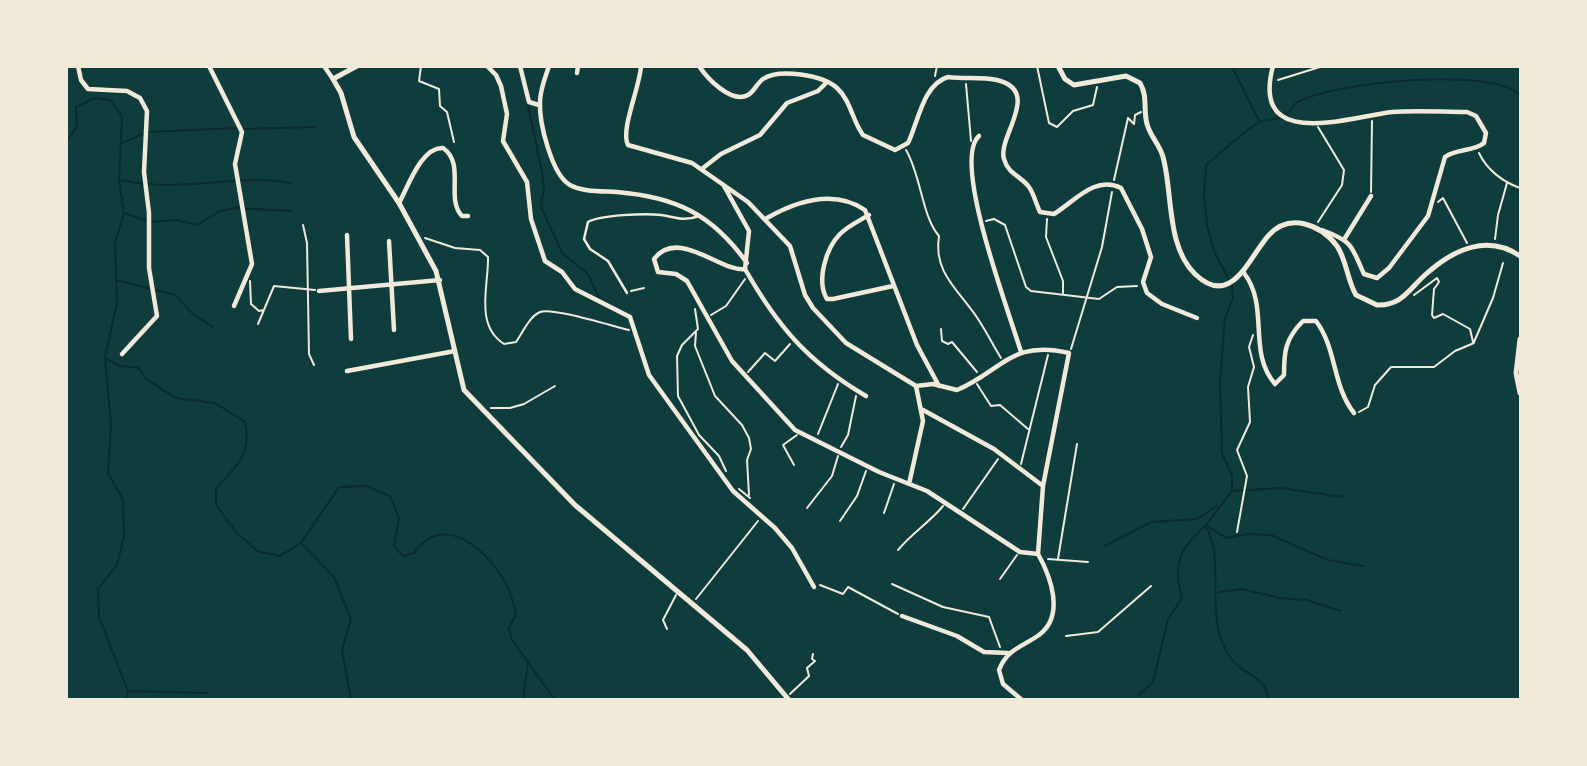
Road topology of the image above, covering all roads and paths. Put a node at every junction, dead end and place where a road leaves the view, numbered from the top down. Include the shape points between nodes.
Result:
1 (78, 66) edge
2 (209, 66) edge
3 (324, 66) edge
4 (357, 66) edge
5 (421, 66) edge
6 (486, 66) edge
7 (520, 66) edge
8 (549, 66) edge
9 (641, 66) edge
10 (699, 66) edge
11 (937, 66) edge
12 (1037, 66) edge
13 (1058, 66) edge
14 (1273, 66) edge
15 (1324, 66) edge
16 (333, 79) junction
17 (966, 79) junction
18 (827, 82) junction
19 (1097, 82) junction
20 (936, 84) junction
21 (1268, 84) junction
22 (539, 105) junction
23 (1145, 112) junction
24 (1371, 117) junction
25 (1317, 123) junction
26 (979, 136) dead end
27 (454, 142) dead end
28 (972, 144) junction
29 (905, 147) junction
30 (1477, 148) junction
31 (703, 168) junction
32 (722, 183) junction
33 (1507, 183) junction
34 (1112, 185) junction
35 (1521, 188) edge
36 (1371, 196) joint
37 (399, 203) junction
38 (1433, 205) junction
39 (1047, 214) junction
40 (869, 215) junction
41 (468, 216) dead end
42 (701, 216) junction
43 (767, 218) junction
44 (982, 222) junction
45 (303, 225) dead end
46 (1318, 228) junction
47 (347, 235) dead end
48 (419, 238) junction
49 (1345, 238) junction
50 (388, 241) dead end
51 (1494, 244) junction
52 (1469, 247) junction
53 (1521, 256) edge
54 (747, 263) junction
55 (1503, 263) dead end
56 (746, 272) junction
57 (1244, 273) junction
58 (246, 278) junction
59 (440, 280) junction
60 (390, 282) junction
61 (893, 286) junction
62 (1144, 286) junction
63 (347, 287) junction
64 (644, 288) dead end
65 (308, 289) junction
66 (319, 291) joint
67 (1410, 292) junction
68 (627, 293) joint
69 (1063, 294) junction
70 (1084, 299) junction
71 (698, 301) junction
72 (234, 306) dead end
73 (266, 309) junction
74 (707, 317) junction
75 (1196, 317) dead end
76 (1258, 318) junction
77 (258, 324) dead end
78 (941, 329) dead end
79 (394, 330) dead end
80 (636, 332) junction
81 (696, 332) junction
82 (351, 339) dead end
83 (1521, 339) edge
84 (792, 341) junction
85 (1474, 343) junction
86 (1048, 350) junction
87 (456, 351) junction
88 (1021, 352) junction
89 (1069, 353) junction
90 (122, 354) dead end
91 (1003, 362) junction
92 (314, 365) dead end
93 (347, 371) dead end
94 (745, 375) junction
95 (980, 376) junction
96 (839, 380) junction
97 (974, 380) junction
98 (555, 386) dead end
99 (916, 386) junction
100 (939, 386) junction
101 (857, 391) junction
102 (1521, 393) edge
103 (866, 396) dead end
104 (480, 408) junction
105 (922, 410) junction
106 (1354, 413) joint
107 (1029, 429) junction
108 (800, 433) junction
109 (814, 440) junction
110 (1077, 444) dead end
111 (838, 453) junction
112 (1001, 455) junction
113 (794, 465) dead end
114 (867, 467) junction
115 (1020, 468) junction
116 (729, 477) dead end
117 (895, 479) junction
118 (909, 484) junction
119 (734, 486) dead end
120 (1044, 486) junction
121 (749, 496) junction
122 (946, 503) junction
123 (756, 505) dead end
124 (807, 508) dead end
125 (960, 512) junction
126 (884, 513) dead end
127 (761, 517) junction
128 (840, 521) dead end
129 (1237, 532) dead end
130 (898, 550) dead end
131 (1020, 552) junction
132 (1038, 554) junction
133 (1058, 559) junction
134 (1088, 562) dead end
135 (1000, 579) dead end
136 (892, 584) dead end
137 (1152, 586) dead end
138 (814, 587) joint
139 (679, 591) junction
140 (692, 603) junction
141 (902, 616) joint
142 (667, 629) dead end
143 (1066, 636) dead end
144 (1001, 651) junction
145 (1008, 653) junction
146 (813, 654) dead end
147 (788, 699) edge
148 (1022, 699) edge

1 - 90 street via 88,89 133,94 140,98 148,117 144,172 149,268 157,316
2 - 58 street via 242,132 235,164 251,250
3 - 16 street
4 - 16 street
5 - 27 path via 419,81 439,89 440,106 447,112
6 - 80 street via 501,86 507,114 503,141 527,182 531,219 545,261 562,272 575,289 630,317
7 - 22 street via 529,102
8 - 22 street
9 - 31 street via 626,141 634,148
10 - 18 street via 721,89 737,97 748,95 763,79 775,75
11 - 20 path
12 - 19 path via 1049,123 1057,127 1073,111 1093,105
13 - 19 street via 1074,85
14 - 21 street
15 - 21 path
16 - 37 street via 354,137
17 - 20 street via 948,77
17 - 28 path
17 - 39 street via 997,80 1013,90 1018,110 1003,147 1004,162 1028,185 1040,212
18 - 29 street via 845,96 863,135 888,148
18 - 31 street via 818,91 787,103 761,135
19 - 23 street via 1134,78 1144,89
20 - 29 street
21 - 25 street via 1286,120
22 - 42 street via 550,155 562,180 573,187 671,200
23 - 34 path via 1135,115 1134,124 1128,118
23 - 57 street via 1163,157 1185,261 1203,281 1222,285
24 - 25 street
24 - 30 street via 1391,112 1467,112 1476,116 1486,133
24 - 36 path
25 - 46 path via 1344,170 1342,185
26 - 28 street
28 - 44 street via 971,181
29 - 91 path via 919,174 930,227 939,236 936,249 942,273 980,322
30 - 33 path via 1484,164
30 - 38 street via 1445,157
31 - 32 street
32 - 43 street
32 - 54 street via 749,232
33 - 35 path
33 - 51 path
34 - 39 street via 1094,186 1054,214
34 - 62 street via 1124,192 1148,247 1151,257
34 - 70 path via 1102,247
36 - 49 street
37 - 41 street via 427,154 443,148 454,167 456,205 462,216
37 - 48 street
38 - 49 street via 1377,278 1364,274
38 - 52 path via 1443,198
39 - 69 path via 1046,237 1063,281
40 - 43 street via 853,202 824,198
40 - 61 street
40 - 61 street via 832,243 823,293 827,299
42 - 54 street via 730,240
42 - 68 street via 683,221 646,214 596,217 588,222 584,239 608,261
43 - 99 street via 794,253 801,284 813,308 846,343
44 - 69 path via 994,219 1005,225 1026,287
44 - 88 street
45 - 65 path
46 - 49 street
46 - 57 street via 1303,222 1279,227 1270,233
46 - 67 street via 1342,255 1356,295 1385,305
47 - 63 street
48 - 59 street
48 - 80 path via 480,250 488,257 483,302 494,335 504,344 516,342 533,316 551,310
50 - 60 street
51 - 52 street
51 - 53 street
52 - 67 street via 1427,272
54 - 56 street
55 - 85 path
56 - 71 street via 698,251 658,254 654,265 658,272 682,276
56 - 74 path via 726,306
56 - 84 street
57 - 76 street via 1259,301
58 - 72 street
58 - 73 path via 253,285 251,304 260,311
59 - 60 street
59 - 87 street
60 - 63 street
60 - 79 street
61 - 100 street
62 - 70 path via 1117,286 1099,299
62 - 75 street via 1156,300
63 - 66 street
63 - 82 street
64 - 68 path
65 - 66 path
65 - 73 path via 274,286
65 - 92 path via 308,346
67 - 85 path via 1415,296 1437,278 1432,315 1443,314 1470,329
69 - 70 path
70 - 89 path
71 - 74 street
71 - 81 path
73 - 77 path
74 - 94 street
76 - 106 street via 1265,366 1275,384 1284,375 1282,356 1297,327 1303,321 1316,321
76 - 129 path via 1249,347 1254,367 1248,387 1250,422 1237,450 1247,476
78 - 95 path via 942,341 952,342
80 - 127 street via 649,375 733,491
81 - 116 path via 677,356 679,401
81 - 121 path via 695,346 715,396 749,438
83 - 102 street via 1517,373
84 - 94 path via 775,361 765,353
84 - 96 street
85 - 106 path via 1434,367 1391,367 1375,384 1368,407
86 - 88 street
86 - 89 street
86 - 107 path
87 - 93 street
87 - 104 street via 462,387
88 - 91 street
89 - 120 street
91 - 95 street
94 - 108 street
95 - 97 street
96 - 101 street
96 - 109 path
97 - 100 street via 957,390
97 - 107 path via 991,406 1000,405
98 - 104 path via 510,408
99 - 100 street
99 - 105 street
101 - 103 street
101 - 111 path via 848,435
104 - 139 street via 575,505
105 - 112 street
105 - 118 street
107 - 115 path
108 - 109 street
108 - 113 path via 783,445
109 - 111 street
110 - 133 path
111 - 114 street
111 - 124 path via 832,477
112 - 115 street
112 - 125 path
114 - 117 street
114 - 128 path via 857,496
115 - 120 street
117 - 118 street
117 - 126 path
118 - 122 street
119 - 121 path
120 - 132 street
121 - 123 path
122 - 125 street
122 - 130 path
125 - 131 street
127 - 138 street via 792,548
127 - 140 path
131 - 132 street
131 - 135 path
132 - 133 path
132 - 145 street via 1049,573 1053,613 1039,635
133 - 134 path
136 - 144 path via 943,607 989,617
137 - 143 path via 1098,632
138 - 141 path via 821,585 843,594 848,587
139 - 140 street
139 - 142 lane via 665,613
140 - 147 street via 747,650
141 - 144 street via 957,636 984,652
144 - 145 street
145 - 148 street via 999,670 1000,679
146 - 147 path via 809,676

